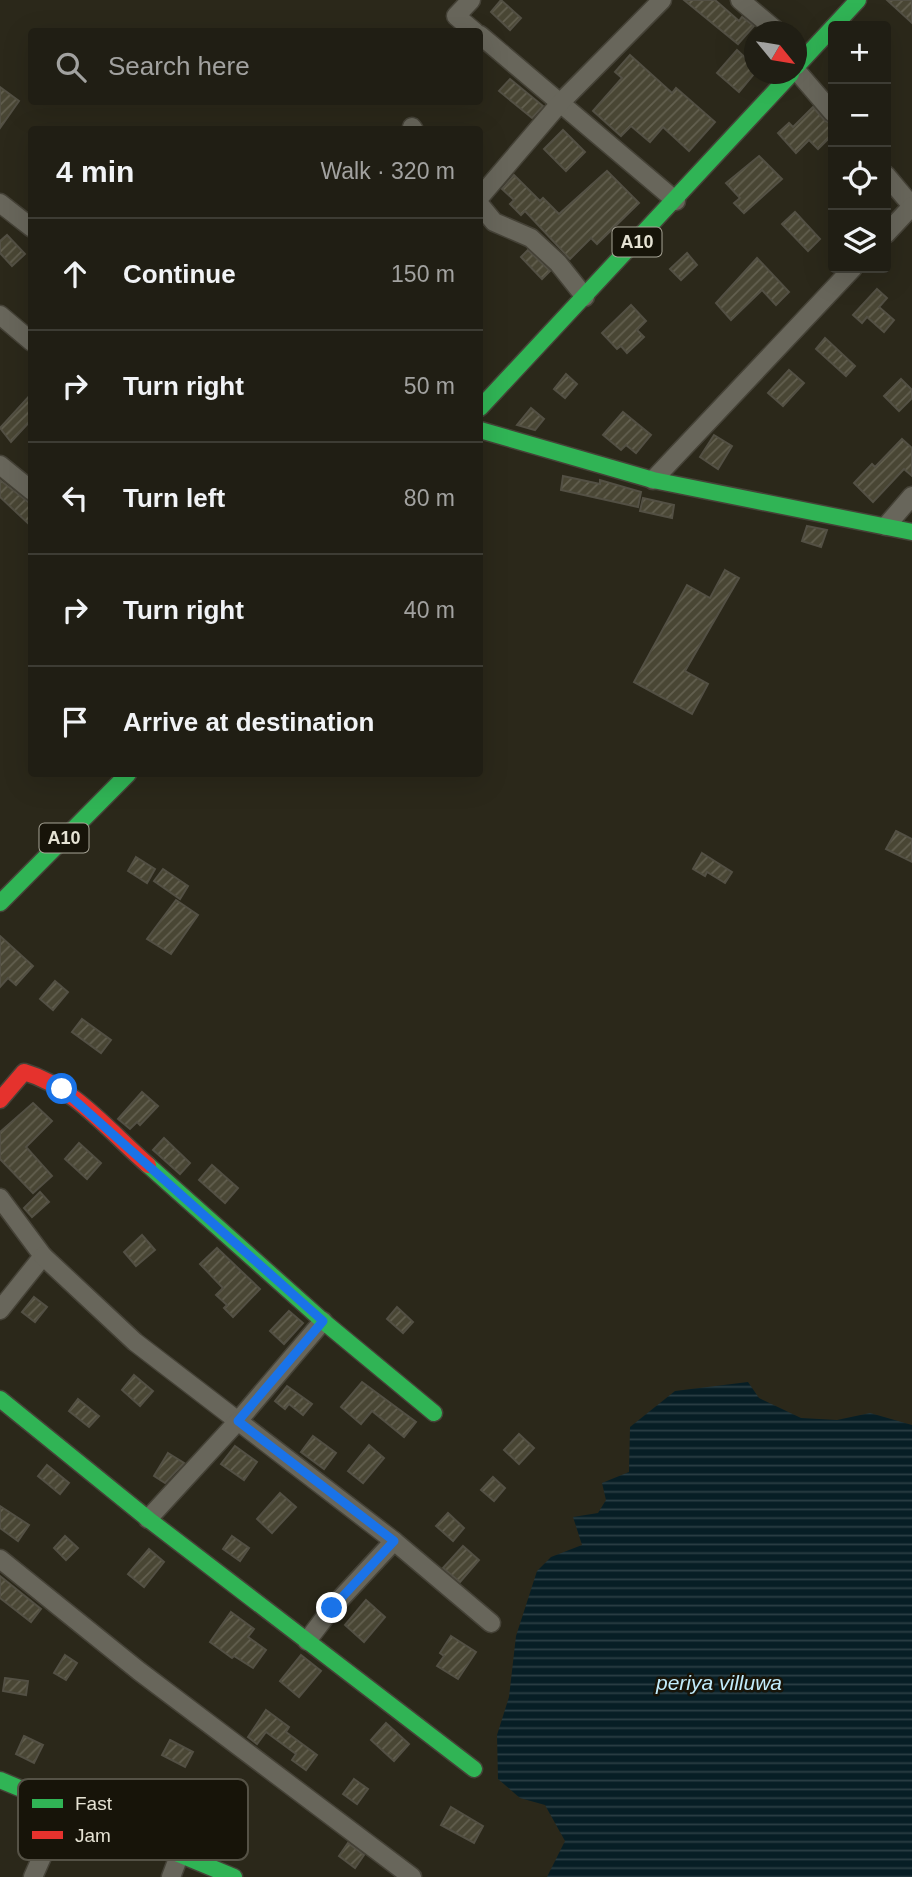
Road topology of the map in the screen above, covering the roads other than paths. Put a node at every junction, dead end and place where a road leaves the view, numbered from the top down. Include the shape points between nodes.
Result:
1 (471, 0) edge
2 (662, 0) edge
3 (740, 0) edge
4 (858, 0) edge
5 (765, 21) edge
6 (838, 21) edge
7 (470, 28) edge
8 (828, 31) edge
9 (483, 37) edge
10 (807, 52) edge
11 (807, 72) edge
12 (782, 84) edge
13 (561, 102) junction
14 (828, 105) edge
15 (891, 181) edge
16 (483, 193) edge
17 (677, 201) junction
18 (0, 203) edge
19 (912, 206) edge
20 (483, 209) edge
21 (28, 225) edge
22 (891, 229) edge
23 (848, 273) edge
24 (585, 297) junction
25 (0, 315) edge
26 (28, 339) edge
27 (483, 405) edge
28 (483, 431) edge
29 (0, 465) edge
30 (653, 480) junction
31 (28, 488) edge
32 (912, 496) edge
33 (886, 526) junction
34 (912, 532) edge
35 (125, 777) edge
36 (0, 903) edge
37 (0, 1100) edge
38 (0, 1198) edge
39 (43, 1256) junction
40 (0, 1310) edge
41 (323, 1321) junction
42 (0, 1399) edge
43 (434, 1413) dead end
44 (238, 1421) junction
45 (148, 1519) junction
46 (394, 1541) junction
47 (0, 1559) edge
48 (491, 1623) dead end
49 (307, 1641) junction
50 (474, 1769) dead end
51 (0, 1780) edge
52 (18, 1788) edge
53 (41, 1860) edge
54 (177, 1860) edge
55 (189, 1860) edge
56 (33, 1877) edge
57 (171, 1877) edge
58 (234, 1877) edge
59 (412, 1877) edge

1 - 7 street via 456,16
2 - 13 street
3 - 5 street
4 - 6 main road
8 - 10 main road
9 - 13 street
11 - 14 street
12 - 17 main road, A10
13 - 16 street
13 - 17 street
15 - 19 street
17 - 24 main road, A10
18 - 21 street
19 - 22 street
20 - 24 street via 494,222 531,237
23 - 30 street
24 - 27 main road, A10
25 - 26 street
28 - 30 main road
29 - 31 street
30 - 33 main road
32 - 33 street
33 - 34 main road
35 - 36 main road, A10
37 - 41 main road via 24,1072 45,1077
38 - 39 street
39 - 40 street
39 - 44 street via 135,1342
41 - 43 main road
41 - 44 street
42 - 45 main road
44 - 45 street
44 - 46 street
45 - 49 main road
46 - 48 street
46 - 49 street
47 - 59 street via 139,1671
49 - 50 main road
51 - 52 main road
53 - 56 street
54 - 57 street
55 - 58 main road

